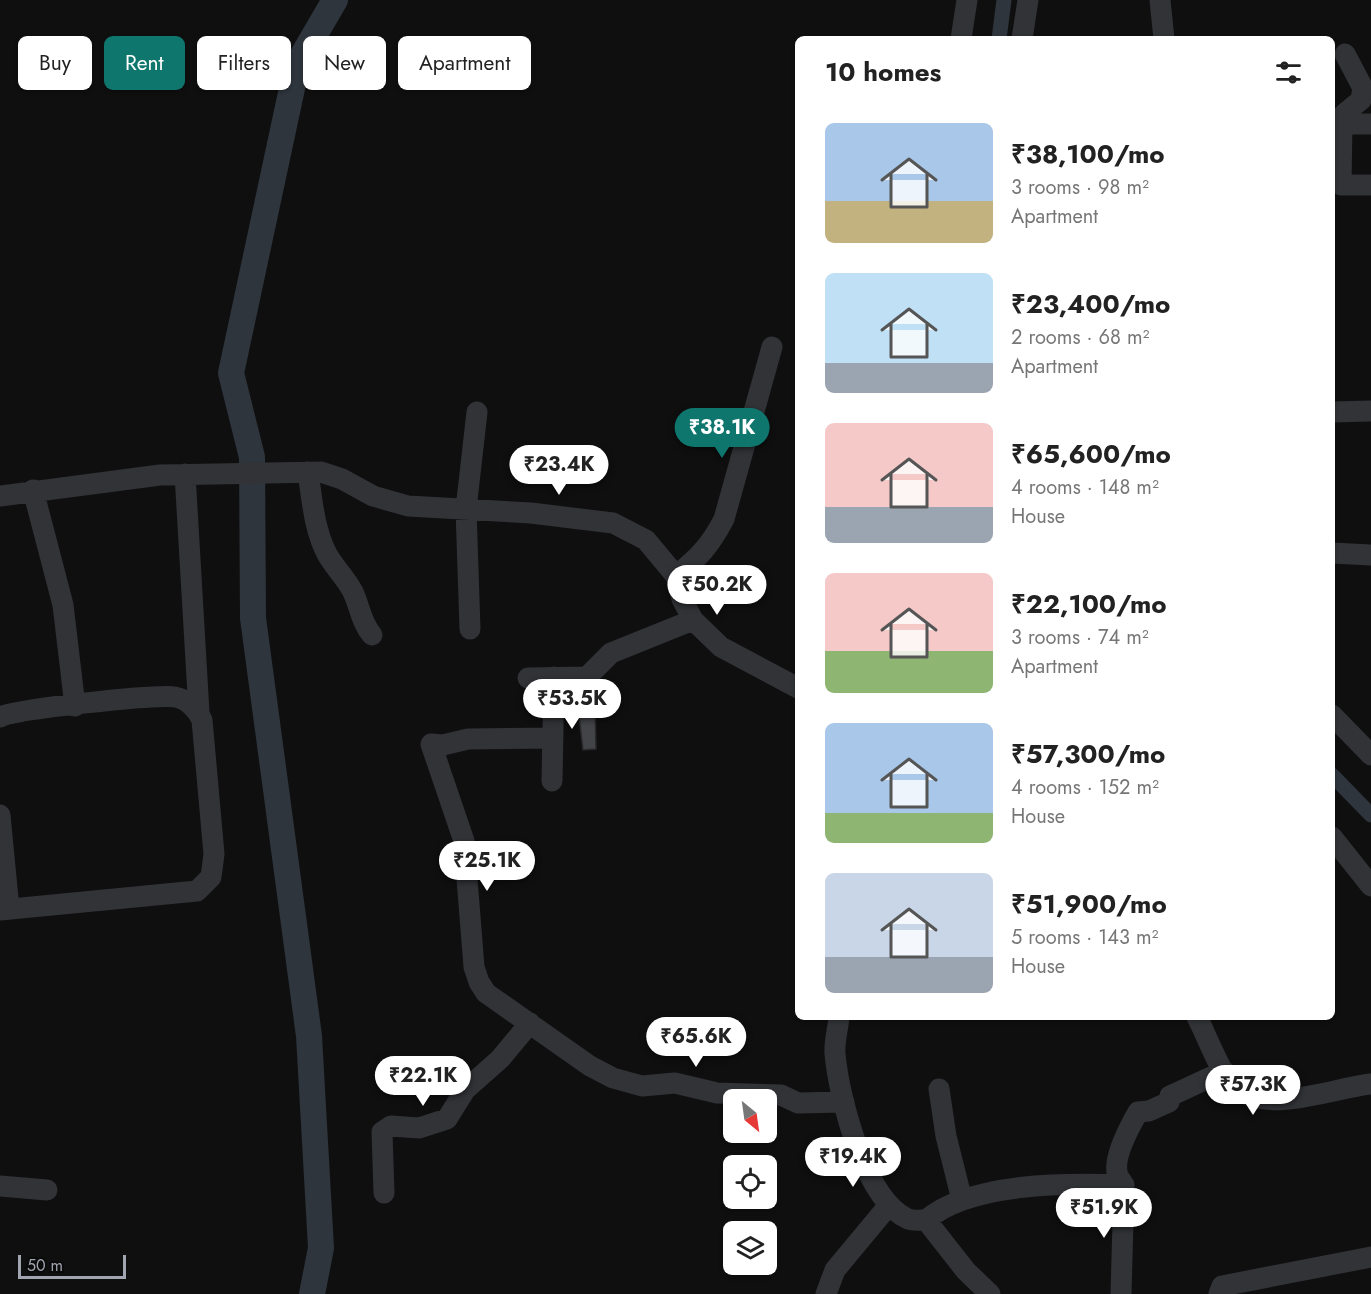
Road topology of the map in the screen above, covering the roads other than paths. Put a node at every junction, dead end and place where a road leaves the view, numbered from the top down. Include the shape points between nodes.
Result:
1 (967, 0) edge
2 (1028, 0) edge
3 (1161, 0) edge
4 (961, 36) edge
5 (1022, 36) edge
6 (1164, 36) edge
7 (1345, 54) dead end
8 (1342, 124) junction
9 (1371, 124) edge
10 (1371, 185) edge
11 (772, 347) dead end
12 (1371, 411) edge
13 (477, 412) dead end
14 (1335, 412) edge
15 (308, 472) junction
16 (185, 474) junction
17 (33, 490) junction
18 (0, 496) edge
19 (462, 509) junction
20 (1335, 553) edge
21 (1371, 555) edge
22 (676, 576) junction
23 (693, 620) junction
24 (470, 628) dead end
25 (372, 635) dead end
26 (554, 677) junction
27 (528, 678) dead end
28 (795, 686) edge
29 (75, 706) junction
30 (199, 712) junction
31 (0, 717) edge
32 (1335, 718) edge
33 (553, 738) junction
34 (1371, 755) edge
35 (552, 782) dead end
36 (0, 815) edge
37 (1335, 841) edge
38 (1371, 886) edge
39 (5, 909) edge
40 (839, 1020) edge
41 (1198, 1020) edge
42 (530, 1023) junction
43 (1224, 1071) junction
44 (1371, 1084) edge
45 (939, 1089) dead end
46 (844, 1102) junction
47 (1124, 1185) junction
48 (0, 1186) edge
49 (47, 1190) dead end
50 (384, 1193) dead end
51 (962, 1200) junction
52 (889, 1205) junction
53 (926, 1220) junction
54 (1371, 1257) edge
55 (826, 1294) edge
56 (990, 1294) edge
57 (1120, 1294) edge
58 (1219, 1294) edge

1 - 4 street
2 - 5 street
3 - 6 street
7 - 8 street via 1363,88 1361,100 1344,114
8 - 9 street
8 - 10 street via 1341,185
11 - 22 street via 723,519 712,542
12 - 14 street
13 - 19 street
15 - 16 street
15 - 19 street via 342,479 373,496 408,506
15 - 25 street via 315,523 327,555 348,583 362,621
16 - 17 street
16 - 30 street
17 - 18 street
17 - 29 street via 63,606
19 - 22 street via 613,523 646,540
19 - 24 street
20 - 21 street
22 - 23 street
23 - 26 street via 611,653 587,677
23 - 28 street via 721,647
26 - 27 street
26 - 33 street
29 - 30 street via 176,697
29 - 31 street
30 - 39 street via 214,854 211,877 205,885 188,893
32 - 34 street
33 - 35 street
33 - 42 street via 468,739 430,744 464,841 471,942 479,982 486,993
36 - 39 street
37 - 38 street
40 - 46 street via 834,1051
41 - 43 street
42 - 46 street via 591,1066 613,1078 642,1086 675,1083 717,1093 781,1095 798,1103
42 - 50 street via 500,1059 465,1090 447,1119 419,1128 391,1126 382,1132
43 - 44 street via 1232,1085 1246,1094 1277,1100
43 - 47 street via 1170,1096 1169,1102 1138,1112 1121,1148 1117,1172
45 - 51 street
46 - 52 street via 866,1170
47 - 51 street via 1065,1182
47 - 57 street
48 - 49 street
51 - 53 street via 942,1207
52 - 53 street via 909,1220
52 - 55 street via 835,1270
53 - 56 street via 966,1271
54 - 58 street via 1222,1286

